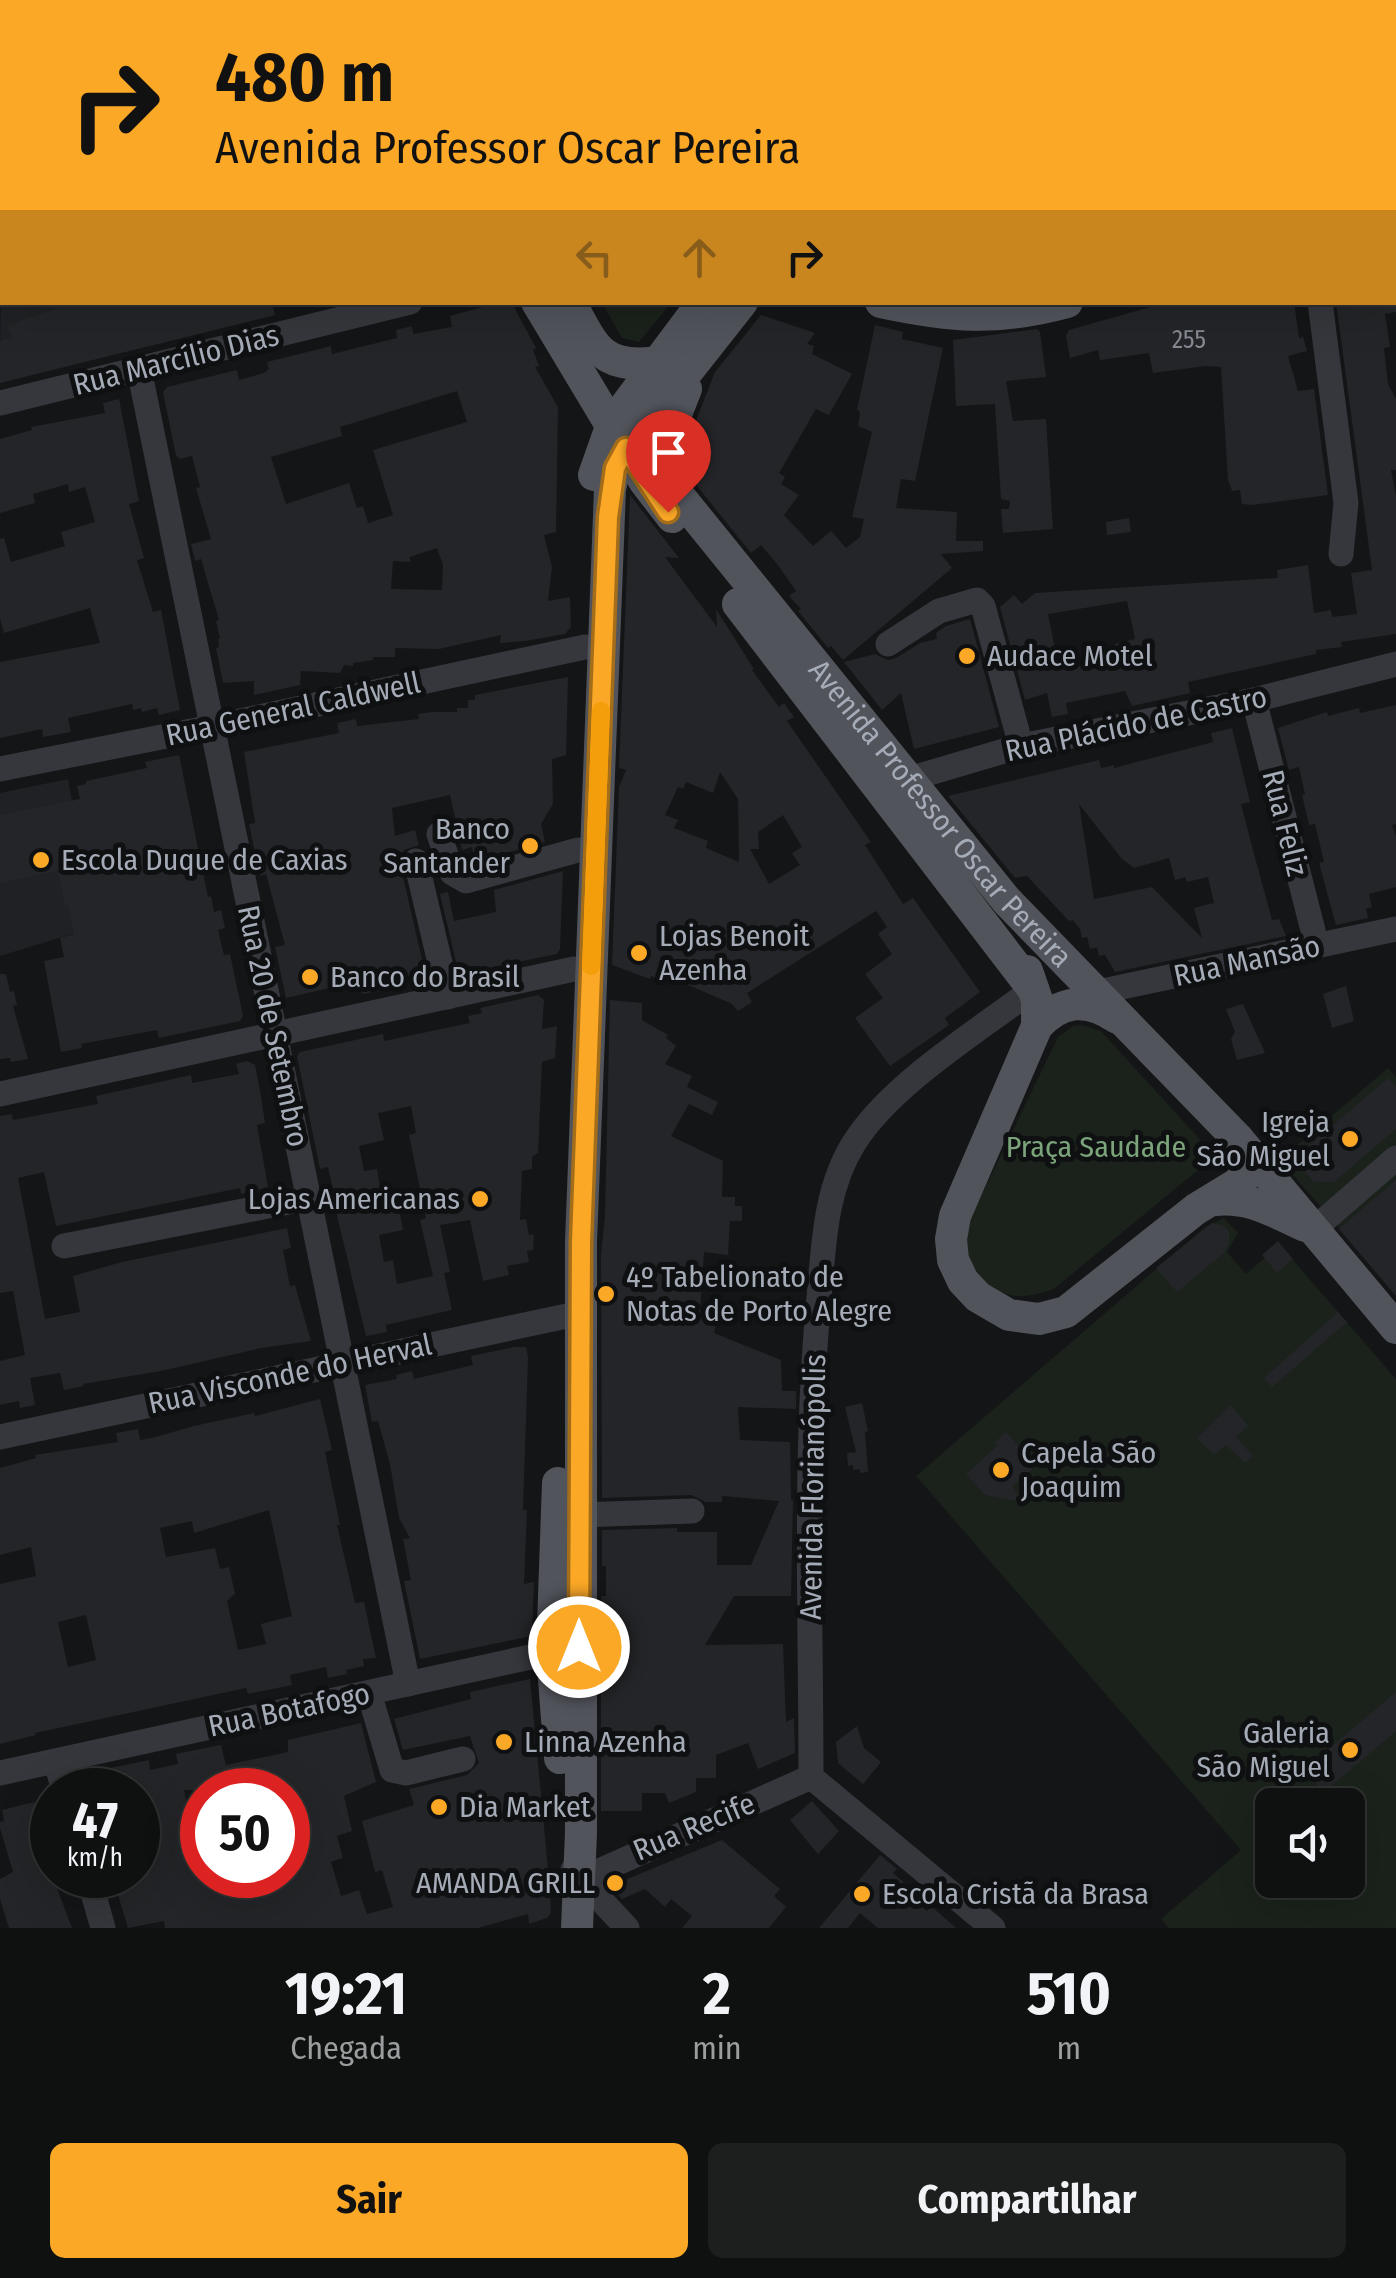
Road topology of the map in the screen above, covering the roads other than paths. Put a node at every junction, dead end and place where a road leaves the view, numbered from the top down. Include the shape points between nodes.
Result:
1 (398, 305) edge
2 (539, 305) edge
3 (572, 305) edge
4 (701, 305) edge
5 (740, 305) edge
6 (899, 305) edge
7 (1056, 305) edge
8 (1320, 305) edge
9 (698, 357) junction
10 (656, 362) junction
11 (138, 369) junction
12 (0, 403) edge
13 (619, 436) junction
14 (1341, 554) dead end
15 (888, 644) dead end
16 (585, 647) junction
17 (1396, 664) edge
18 (1254, 700) junction
19 (212, 728) junction
20 (1021, 746) junction
21 (0, 769) edge
22 (892, 784) junction
23 (439, 834) dead end
24 (578, 850) junction
25 (416, 861) dead end
26 (1006, 901) junction
27 (1396, 930) edge
28 (1316, 946) junction
29 (574, 969) junction
30 (1032, 989) junction
31 (1098, 992) junction
32 (448, 997) junction
33 (1037, 1026) junction
34 (1132, 1029) junction
35 (275, 1034) junction
36 (0, 1094) edge
37 (1238, 1139) junction
38 (1396, 1158) edge
39 (308, 1198) junction
40 (1214, 1200) junction
41 (1314, 1229) junction
42 (64, 1246) dead end
43 (572, 1315) junction
44 (1396, 1328) edge
45 (342, 1362) junction
46 (0, 1437) edge
47 (692, 1511) dead end
48 (580, 1515) junction
49 (566, 1650) junction
50 (408, 1684) junction
51 (369, 1692) junction
52 (463, 1759) dead end
53 (56, 1762) junction
54 (58, 1768) edge
55 (0, 1773) edge
56 (811, 1777) junction
57 (573, 1869) junction
58 (95, 1898) edge
59 (103, 1928) edge
60 (564, 1928) edge
61 (577, 1928) edge
62 (627, 1928) edge
63 (994, 1928) edge

1 - 11 street, Rua Marcílio Dias
2 - 13 main road, Avenida Professor Oscar Pereira
3 - 10 main road via 604,356 618,364
4 - 10 main road
5 - 9 main road
6 - 7 main road via 978,318
8 - 14 street via 1346,503
9 - 13 main road
9 - 22 main road, Avenida Professor Oscar Pereira via 666,442 671,486
10 - 13 main road
11 - 12 street, Rua Marcílio Dias
11 - 19 street, Rua 20 de Setembro
13 - 16 main road via 591,488
13 - 22 main road, Avenida Professor Oscar Pereira via 645,482
13 - 43 main road via 610,489
15 - 20 street via 939,611 977,600
16 - 19 street, Rua General Caldwell
16 - 24 main road
17 - 18 street, Rua Plácido de Castro
18 - 20 street, Rua Plácido de Castro
18 - 28 street, Rua Feliz
19 - 21 street, Rua General Caldwell
19 - 35 street, Rua 20 de Setembro
20 - 22 street, Rua Plácido de Castro
22 - 26 main road, Avenida Professor Oscar Pereira
22 - 30 main road, Avenida Professor Oscar Pereira
23 - 24 street via 452,873 466,881
24 - 29 main road
25 - 32 street
26 - 30 main road
26 - 31 main road, Avenida Professor Oscar Pereira
27 - 28 street, Rua Mansão
28 - 31 street, Rua Mansão
29 - 32 street
29 - 43 main road
30 - 33 main road
30 - 56 street, Avenida Florianópolis via 900,1090 857,1138 830,1198 812,1375
31 - 34 main road, Avenida Professor Oscar Pereira
32 - 35 street
33 - 34 main road via 1076,1002 1105,1010
33 - 40 main road via 955,1216 954,1260 978,1297 1009,1316 1039,1319 1066,1312
34 - 37 main road, Avenida Professor Oscar Pereira
35 - 36 street
35 - 39 street, Rua 20 de Setembro
37 - 40 main road via 1242,1181
37 - 41 main road, Avenida Professor Oscar Pereira
38 - 41 street
39 - 42 street
39 - 45 street, Rua 20 de Setembro
40 - 41 main road, Avenida Professor Oscar Pereira via 1255,1202
41 - 44 main road, Avenida Professor Oscar Pereira
43 - 45 street, Rua Visconde do Herval
43 - 48 main road
43 - 49 main road
45 - 46 street, Rua Visconde do Herval
45 - 50 street, Rua 20 de Setembro
47 - 48 street
48 - 49 main road
49 - 50 street, Rua Botafogo
49 - 57 main road
50 - 51 street, Rua Botafogo
51 - 52 street via 392,1770 406,1773
51 - 53 street, Rua Botafogo
53 - 54 street
53 - 55 street, Rua Botafogo
56 - 57 street, Rua Recife
56 - 63 street
57 - 60 main road
57 - 61 main road
57 - 62 street
58 - 59 street

